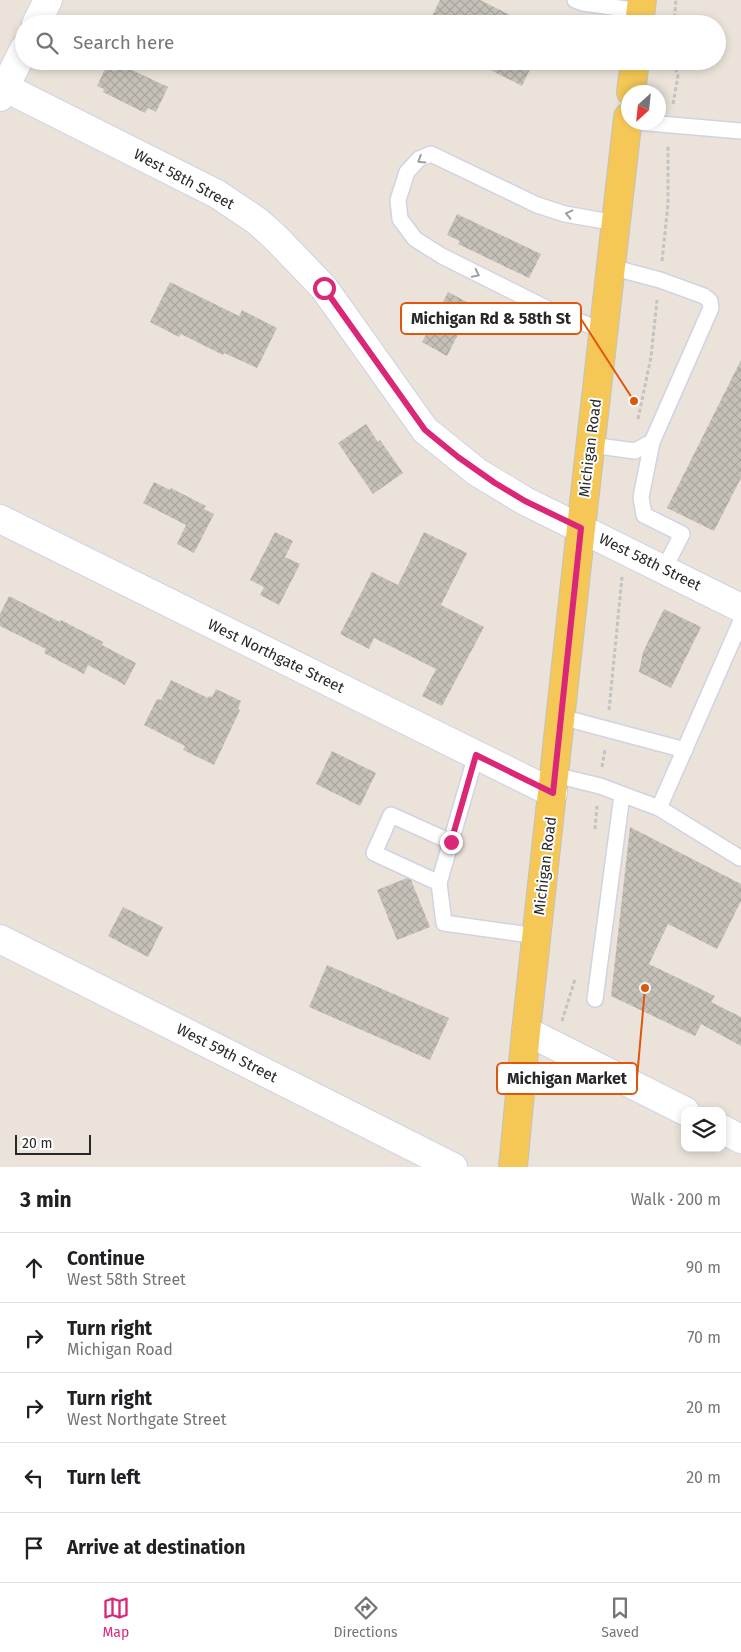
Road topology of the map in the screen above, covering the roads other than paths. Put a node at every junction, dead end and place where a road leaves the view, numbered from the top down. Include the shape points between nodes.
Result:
1 (48, 0) edge
2 (575, 0) edge
3 (641, 12) edge
4 (40, 15) edge
5 (15, 66) edge
6 (634, 70) edge
7 (632, 85) edge
8 (2, 90) edge
9 (666, 125) edge
10 (627, 130) edge
11 (741, 130) edge
12 (616, 223) junction
13 (611, 267) junction
14 (604, 330) junction
15 (652, 442) junction
16 (590, 445) junction
17 (0, 519) edge
18 (581, 528) junction
19 (664, 569) junction
20 (741, 608) edge
21 (741, 621) edge
22 (561, 717) junction
23 (684, 750) junction
24 (476, 755) junction
25 (554, 784) junction
26 (622, 795) junction
27 (659, 808) junction
28 (451, 842) junction
29 (740, 858) dead end
30 (439, 883) junction
31 (536, 936) junction
32 (0, 939) edge
33 (595, 1000) dead end
34 (526, 1031) junction
35 (681, 1109) edge
36 (726, 1131) edge
37 (741, 1139) edge
38 (417, 1158) edge
39 (453, 1167) edge
40 (513, 1167) edge

1 - 4 street
2 - 3 lane via 583,4
5 - 8 street
6 - 7 main road
8 - 18 street, West 58th Street via 217,194 257,221 324,288 425,430 495,483
9 - 11 lane
10 - 12 main road, Michigan Road
12 - 13 main road, Michigan Road
12 -> 14 lane via 565,214 537,205 431,154 418,159 407,172 398,200 400,219 415,239 552,311
13 - 14 main road, Michigan Road
13 - 15 lane via 660,280 710,301 711,308
14 - 16 main road, Michigan Road
15 - 16 lane via 635,451
15 - 19 lane via 641,497 644,515 682,534
16 - 18 main road, Michigan Road
17 - 24 street, West Northgate Street
18 - 19 street, West 58th Street
18 - 22 main road, Michigan Road
19 - 20 street, West 58th Street
21 - 23 lane
22 - 23 lane
22 - 25 main road, Michigan Road
23 - 27 lane
24 - 25 street, West Northgate Street
24 - 28 lane
25 - 26 lane via 600,786
25 - 31 main road, Michigan Road
26 - 27 lane
26 - 33 lane
27 - 29 lane
28 - 30 lane
28 - 30 lane via 390,815 374,853
30 - 31 lane via 444,923
31 - 34 main road, Michigan Road
32 - 38 street, West 59th Street
34 - 35 street
34 - 40 main road, Michigan Road
36 - 37 street
38 - 39 street, West 59th Street

